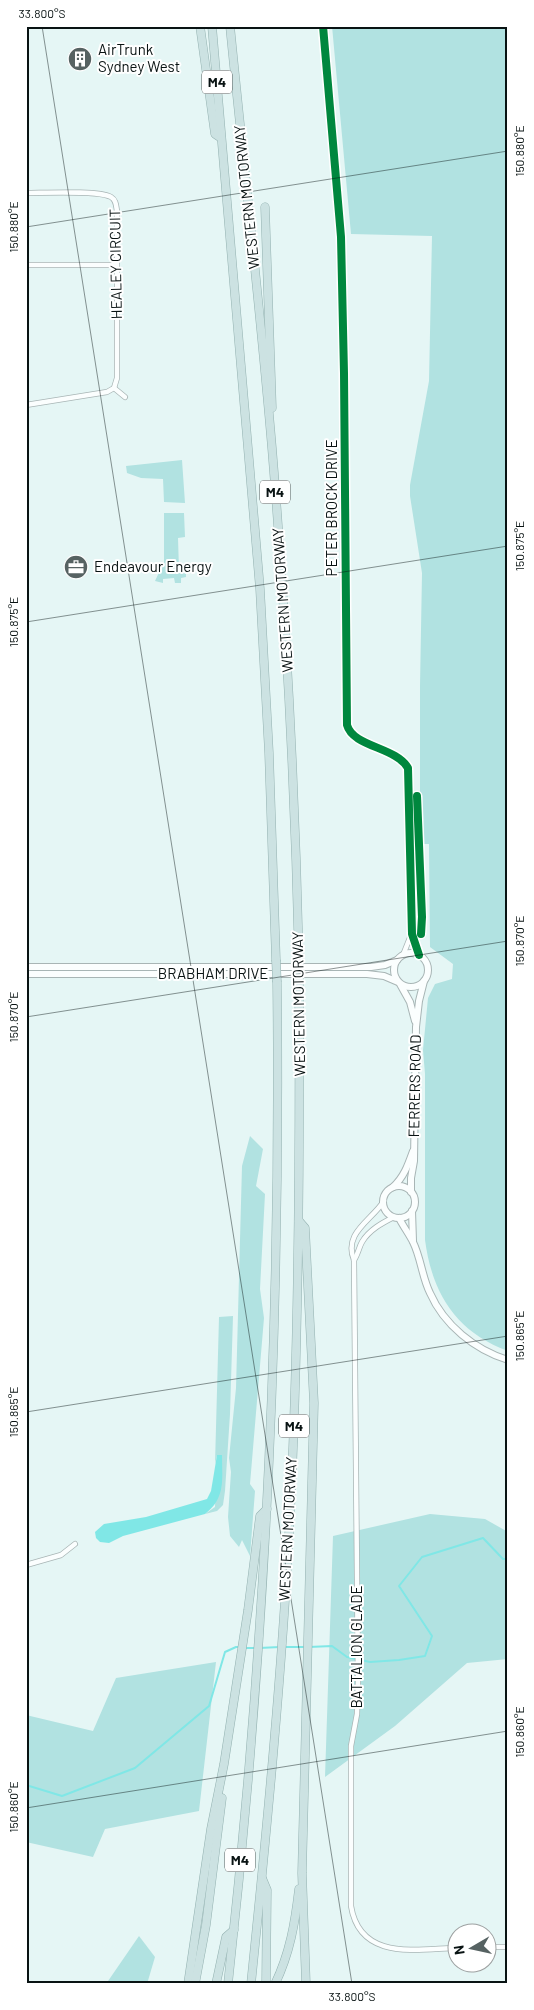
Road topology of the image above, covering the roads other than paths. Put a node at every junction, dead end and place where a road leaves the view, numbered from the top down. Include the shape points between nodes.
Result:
1 (200, 26) edge
2 (212, 26) edge
3 (230, 26) edge
4 (323, 26) edge
5 (221, 138) junction
6 (26, 193) edge
7 (266, 207) dead end
8 (26, 265) edge
9 (117, 265) junction
10 (114, 388) junction
11 (125, 397) dead end
12 (26, 406) edge
13 (271, 445) junction
14 (412, 934) junction
15 (403, 955) junction
16 (419, 955) junction
17 (397, 960) junction
18 (26, 967) edge
19 (26, 974) edge
20 (424, 981) junction
21 (399, 983) junction
22 (416, 1027) junction
23 (415, 1145) junction
24 (392, 1188) junction
25 (411, 1192) junction
26 (384, 1201) junction
27 (412, 1211) junction
28 (396, 1218) junction
29 (299, 1221) junction
30 (414, 1243) junction
31 (354, 1260) junction
32 (508, 1360) edge
33 (267, 1509) junction
34 (74, 1544) dead end
35 (26, 1565) edge
36 (224, 1764) junction
37 (302, 1873) junction
38 (262, 1876) junction
39 (234, 1930) junction
40 (446, 1948) edge
41 (188, 1984) edge
42 (196, 1984) edge
43 (216, 1984) edge
44 (228, 1984) edge
45 (251, 1984) edge
46 (266, 1984) edge
47 (275, 1984) edge
48 (306, 1984) edge

1 - 5 highway via 215,134
2 - 5 highway, WESTERN MOTORWAY / M4
3 - 13 highway, WESTERN MOTORWAY / M4
4 - 14 street, PETER BROCK DRIVE via 341,237 347,725 352,735 393,755 408,768
5 - 33 highway, WESTERN MOTORWAY / M4, bridge via 260,589 276,960 276,1285
6 - 9 street, HEALEY CIRCUIT via 89,194 113,198 117,211
7 - 13 highway
8 - 9 street
9 - 10 street, HEALEY CIRCUIT via 117,378
10 - 11 street
10 - 12 street via 107,392
13 - 29 highway, WESTERN MOTORWAY / M4, bridge via 289,704 299,960
14 - 15 street, PETER BROCK DRIVE
14 - 16 street, PETER BROCK DRIVE
15 - 16 main road
15 - 17 main road
16 - 20 main road via 428,966
17 - 18 main road, BRABHAM DRIVE via 371,967
17 - 21 main road via 394,973
19 - 21 main road, BRABHAM DRIVE via 367,974 384,976
20 - 21 main road via 413,987
20 - 22 main road, FERRERS ROAD
21 - 22 main road, FERRERS ROAD via 410,1002
22 - 23 main road, FERRERS ROAD
23 - 24 main road, FERRERS ROAD via 408,1167
23 - 25 main road, FERRERS ROAD
24 - 25 main road via 402,1187
24 - 26 main road
25 - 27 main road via 415,1201
26 - 28 main road via 386,1211
26 - 31 street, BATTALION GLADE via 362,1223 355,1236 350,1251
27 - 28 main road via 404,1218
27 - 30 main road
28 - 30 main road
28 - 31 street, BATTALION GLADE via 381,1223 369,1233
29 - 37 highway via 305,1228 314,1388
29 - 38 highway, WESTERN MOTORWAY / M4 via 283,1632
30 - 32 main road via 430,1295 445,1317 476,1345
31 - 40 street, BATTALION GLADE via 358,1681 352,1746 351,1901 354,1917 365,1936 374,1943 397,1949
33 - 36 highway via 260,1516
33 - 39 highway, WESTERN MOTORWAY / M4 via 258,1667
34 - 35 street via 61,1555
36 - 41 highway
36 - 42 highway via 211,1889
37 - 47 highway via 294,1928
37 - 48 highway
38 - 45 highway, WESTERN MOTORWAY / M4
38 - 46 highway via 267,1890
39 - 43 highway via 226,1937
39 - 44 highway, WESTERN MOTORWAY / M4

